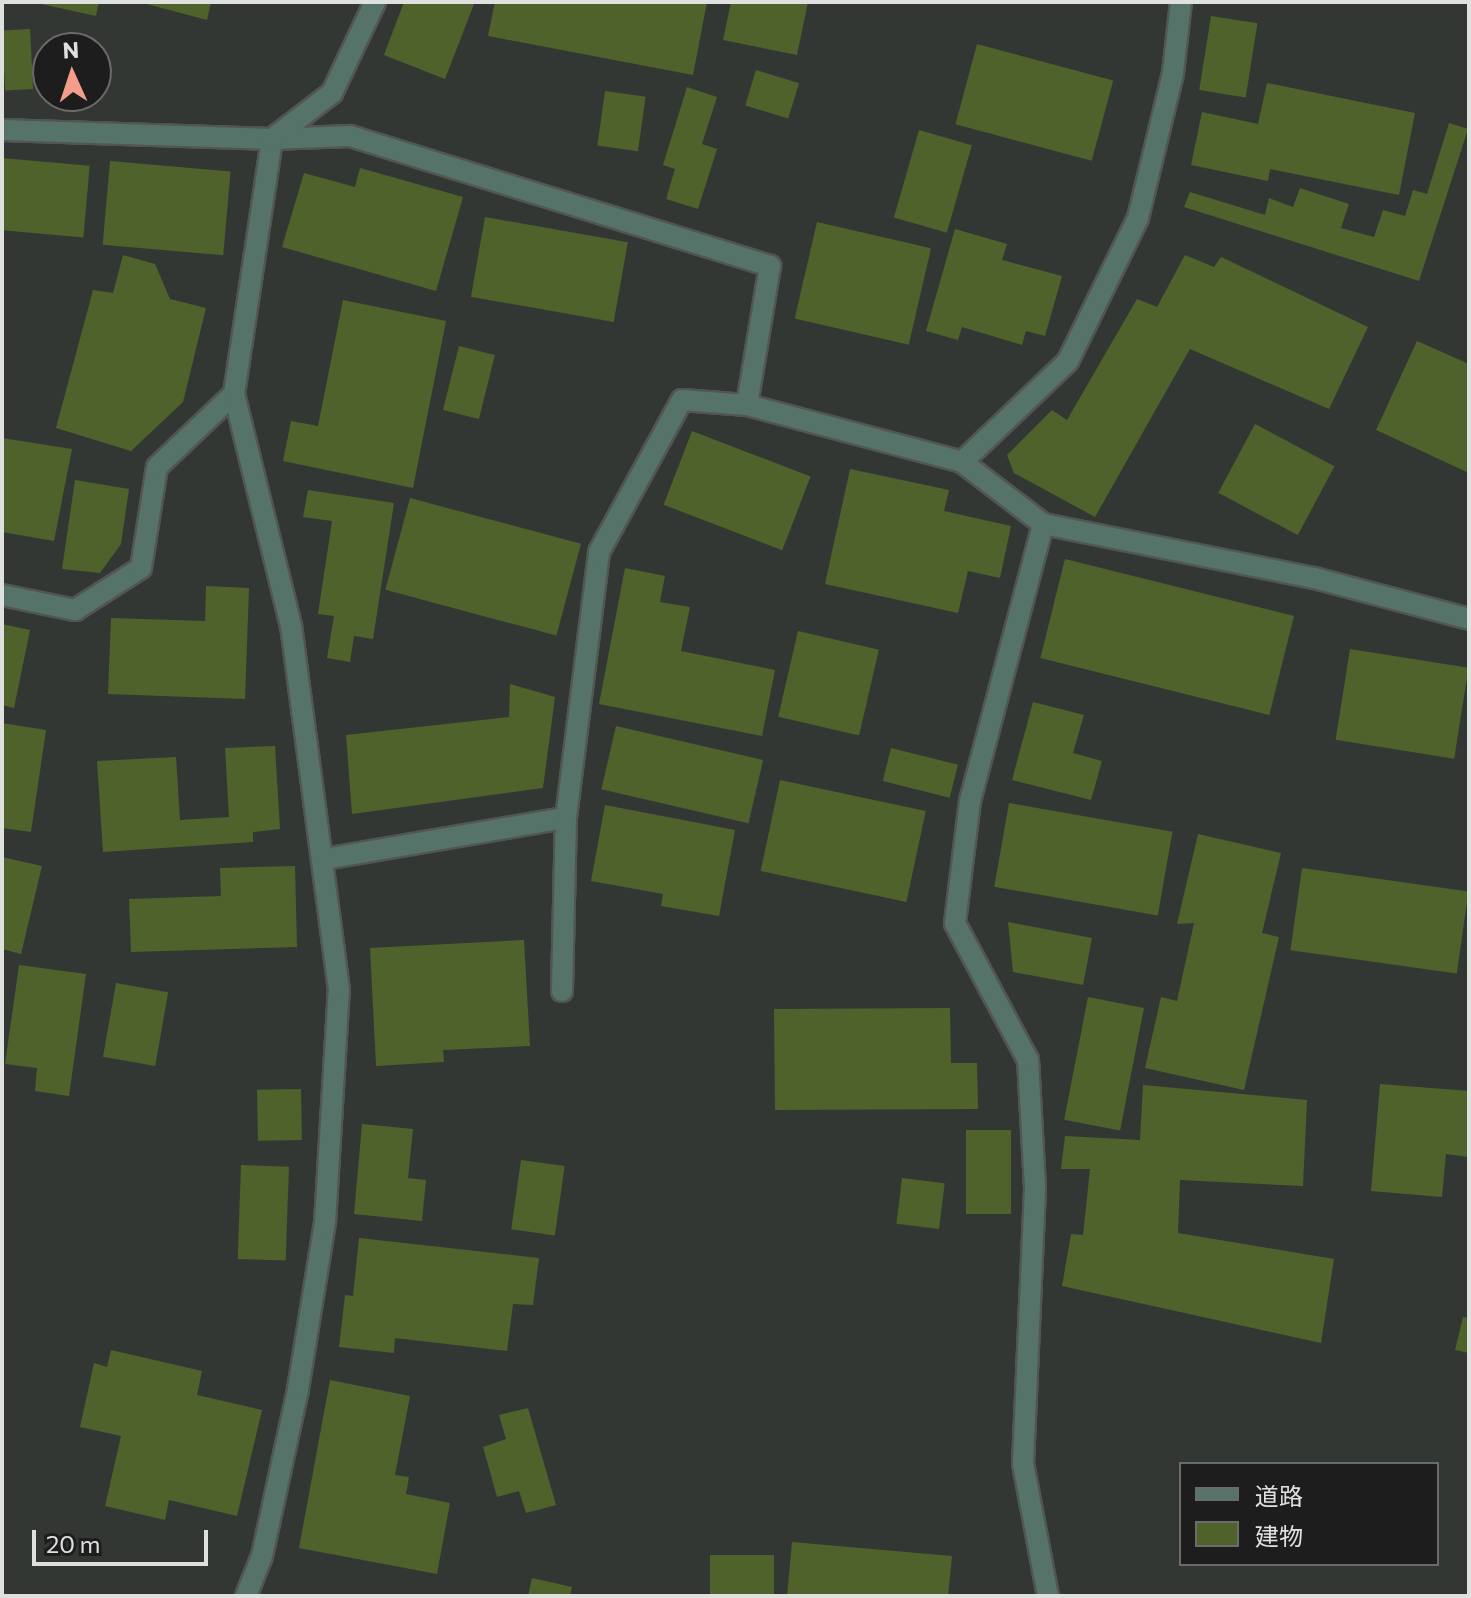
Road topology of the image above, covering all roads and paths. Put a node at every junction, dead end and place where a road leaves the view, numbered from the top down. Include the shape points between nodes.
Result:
1 (375, 2) edge
2 (1181, 2) edge
3 (2, 130) edge
4 (272, 139) junction
5 (234, 394) junction
6 (747, 405) junction
7 (962, 462) junction
8 (1043, 524) junction
9 (2, 595) edge
10 (1469, 619) edge
11 (566, 818) junction
12 (325, 859) junction
13 (562, 991) dead end
14 (246, 1596) edge
15 (1048, 1596) edge

1 - 4 street via 332,93
2 - 7 street via 1173,73 1131,232 1068,361
3 - 4 street
4 - 5 street
4 - 6 street via 350,136 770,266
5 - 9 street via 157,467 141,568 75,610
5 - 12 street via 291,626
6 - 7 street
6 - 11 street via 682,400 599,552
7 - 8 street
8 - 10 street via 1314,578
8 - 15 street via 970,801 955,923 1028,1060 1035,1188 1023,1464
11 - 12 street
11 - 13 street
12 - 14 street via 339,990 325,1223 298,1389 262,1556

